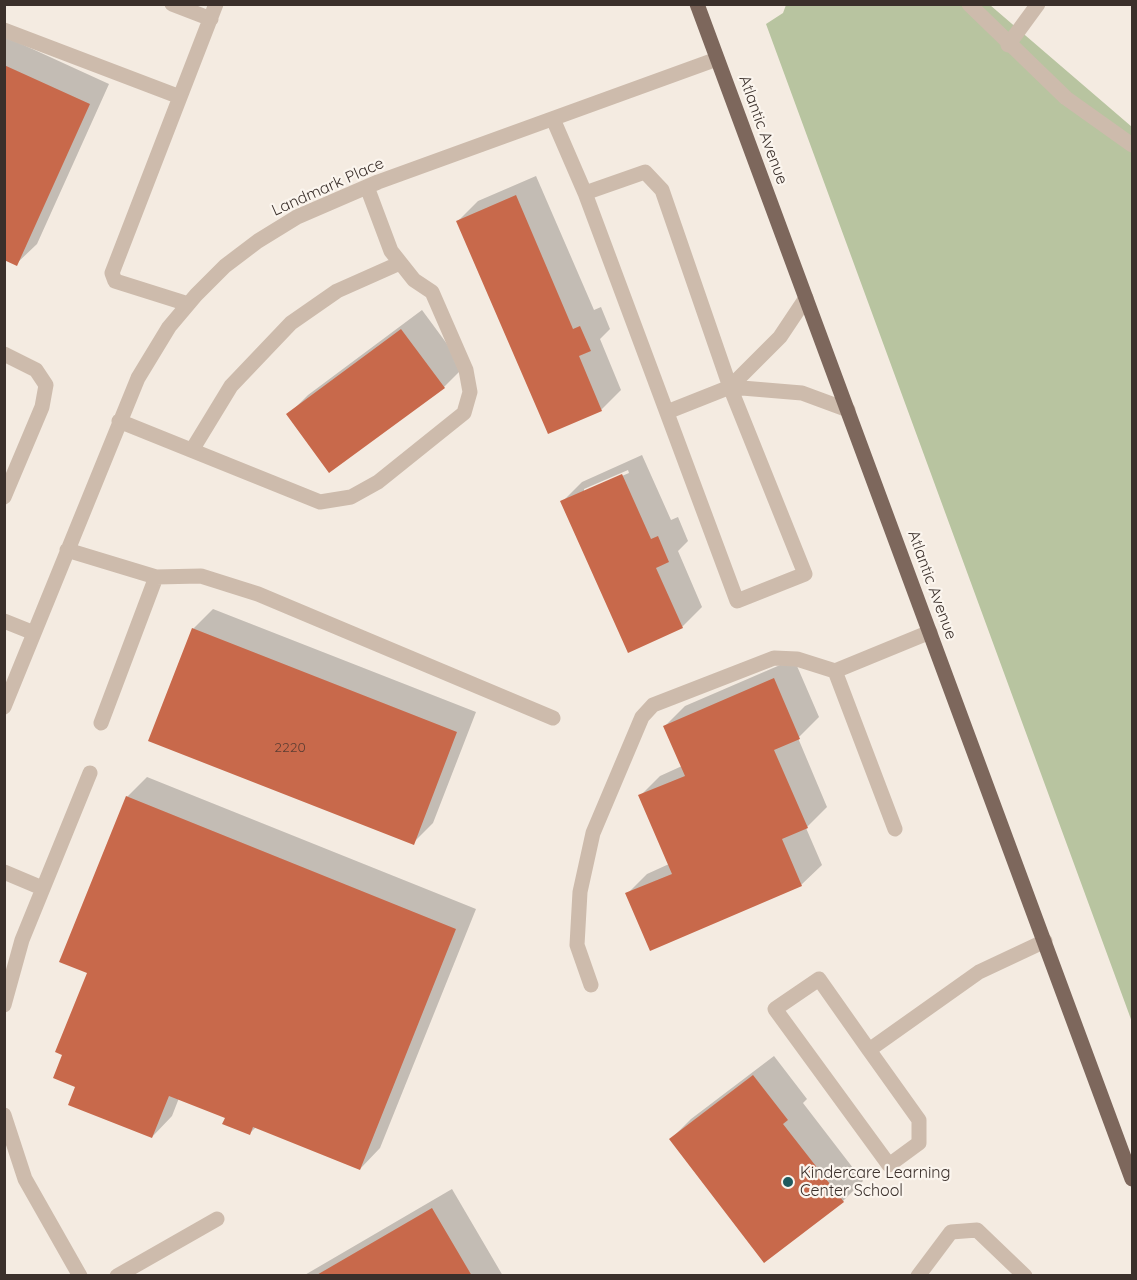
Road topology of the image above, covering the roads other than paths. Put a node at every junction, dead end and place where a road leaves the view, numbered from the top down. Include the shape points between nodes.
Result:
1 (172, 4) edge
2 (216, 4) edge
3 (697, 4) edge
4 (1038, 4) edge
5 (979, 8) edge
6 (211, 19) junction
7 (4, 30) edge
8 (1008, 45) junction
9 (717, 59) junction
10 (180, 97) junction
11 (553, 118) junction
12 (1132, 145) edge
13 (367, 187) junction
14 (585, 193) junction
15 (400, 263) junction
16 (806, 298) junction
17 (188, 304) junction
18 (4, 354) edge
19 (730, 387) junction
20 (848, 410) junction
21 (667, 412) junction
22 (119, 421) junction
23 (192, 450) junction
24 (4, 497) edge
25 (67, 550) junction
26 (156, 577) junction
27 (4, 621) edge
28 (930, 632) junction
29 (34, 633) junction
30 (835, 671) junction
31 (4, 707) edge
32 (553, 718) dead end
33 (101, 723) dead end
34 (90, 773) dead end
35 (895, 829) dead end
36 (4, 873) edge
37 (42, 888) junction
38 (1045, 941) junction
39 (591, 985) dead end
40 (4, 1005) edge
41 (869, 1050) junction
42 (4, 1115) edge
43 (1132, 1179) edge
44 (217, 1219) dead end
45 (80, 1275) edge
46 (117, 1275) edge
47 (918, 1275) edge
48 (1025, 1275) edge

1 - 6 street
2 - 6 street
3 - 9 main road, Atlantic Avenue
4 - 8 street
5 - 8 street
6 - 10 street
7 - 10 street
8 - 12 street via 1066,98
9 - 11 street, Landmark Place
9 - 16 main road, Atlantic Avenue
10 - 17 street via 112,273 115,281
11 - 13 street, Landmark Place
11 - 14 street
13 - 15 street via 391,251
13 - 17 street, Landmark Place via 297,217 258,241 225,266
14 - 19 street via 645,172 662,190
14 - 21 street
15 - 23 street via 337,291 291,323 231,386
15 - 23 street via 414,280 432,292 466,370 470,392 464,413 378,482 351,497 320,502
16 - 19 street via 780,337
16 - 20 main road, Atlantic Avenue
17 - 22 street, Landmark Place via 138,378
18 - 24 street via 36,370 46,385 42,407
19 - 20 street via 802,393
19 - 21 street
19 - 21 street via 805,574 786,582 737,601
20 - 28 main road, Atlantic Avenue
22 - 23 street
22 - 25 street, Landmark Place
25 - 26 street
25 - 29 street, Landmark Place
26 - 32 street via 201,576 258,594
26 - 33 street
27 - 29 street
28 - 30 street
28 - 38 main road, Atlantic Avenue
29 - 31 street, Landmark Place
30 - 35 street
30 - 39 street via 797,659 774,658 653,705 642,717 594,833 580,892 577,945
34 - 37 street
36 - 37 street
37 - 40 street
38 - 41 street via 979,972
38 - 43 main road, Atlantic Avenue
41 - 41 street via 819,979 776,1009 888,1165 919,1143 919,1120
42 - 45 street via 25,1179
44 - 46 street
47 - 48 street via 951,1232 977,1230

